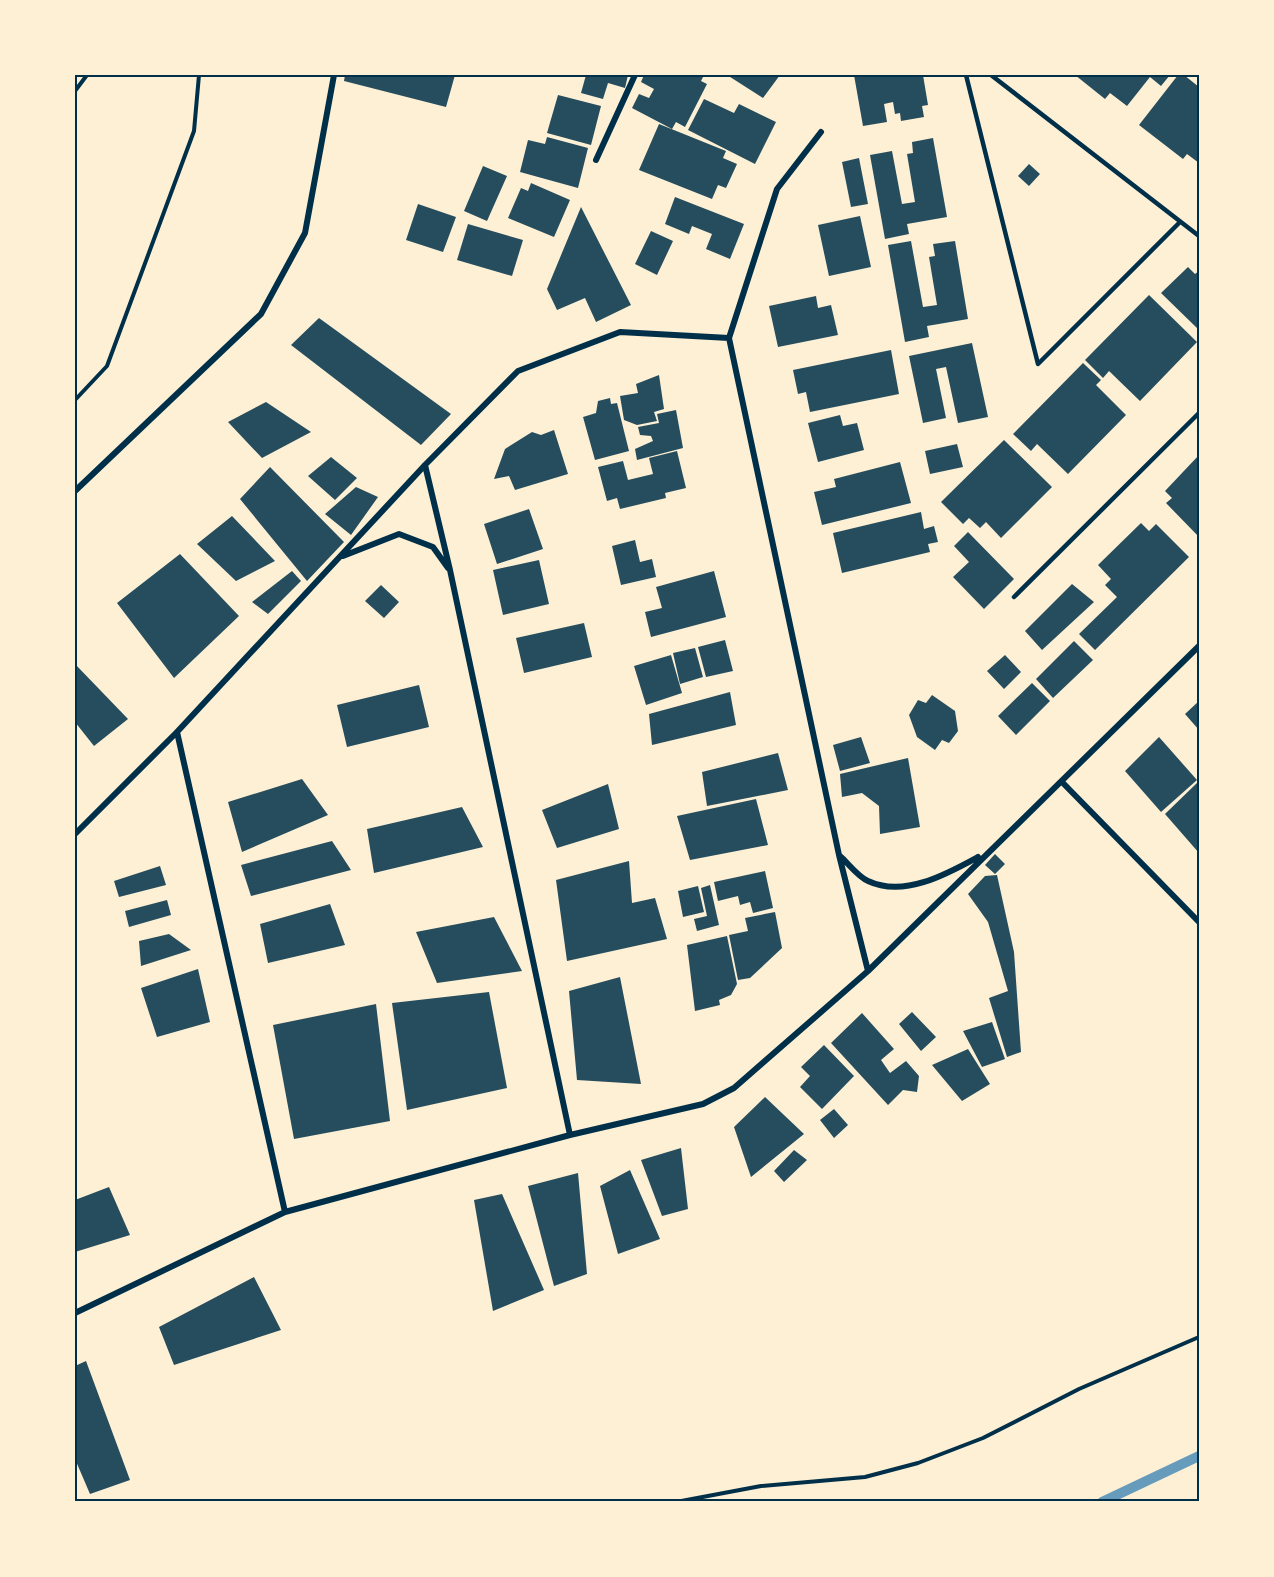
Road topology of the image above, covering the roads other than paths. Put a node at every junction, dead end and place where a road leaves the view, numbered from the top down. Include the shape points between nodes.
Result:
1 (334, 75) edge
2 (635, 75) edge
3 (966, 75) edge
4 (991, 75) edge
5 (821, 132) dead end
6 (596, 160) dead end
7 (1180, 222) junction
8 (1199, 236) edge
9 (729, 338) junction
10 (1199, 413) edge
11 (425, 465) junction
12 (75, 491) edge
13 (340, 557) junction
14 (450, 570) junction
15 (1014, 597) dead end
16 (1199, 646) edge
17 (177, 732) junction
18 (1062, 782) junction
19 (75, 834) edge
20 (984, 854) junction
21 (839, 855) junction
22 (1199, 922) edge
23 (868, 971) junction
24 (570, 1135) junction
25 (285, 1212) junction
26 (75, 1313) edge

1 - 12 street via 305,234 261,314
2 - 6 street
3 - 7 lane via 1038,364
4 - 7 lane
5 - 9 street via 777,189
7 - 8 lane
9 - 11 street via 620,332 518,371
9 - 21 street
10 - 15 lane
11 - 13 street
11 - 14 street
13 - 14 street via 399,534 433,547
13 - 17 street
14 - 24 street
16 - 18 street
17 - 19 street
17 - 25 street
18 - 20 street
18 - 22 street
20 - 21 street via 938,879 890,887 866,881
20 - 23 street
21 - 23 street
23 - 24 street via 734,1088 703,1104
24 - 25 street
25 - 26 street

